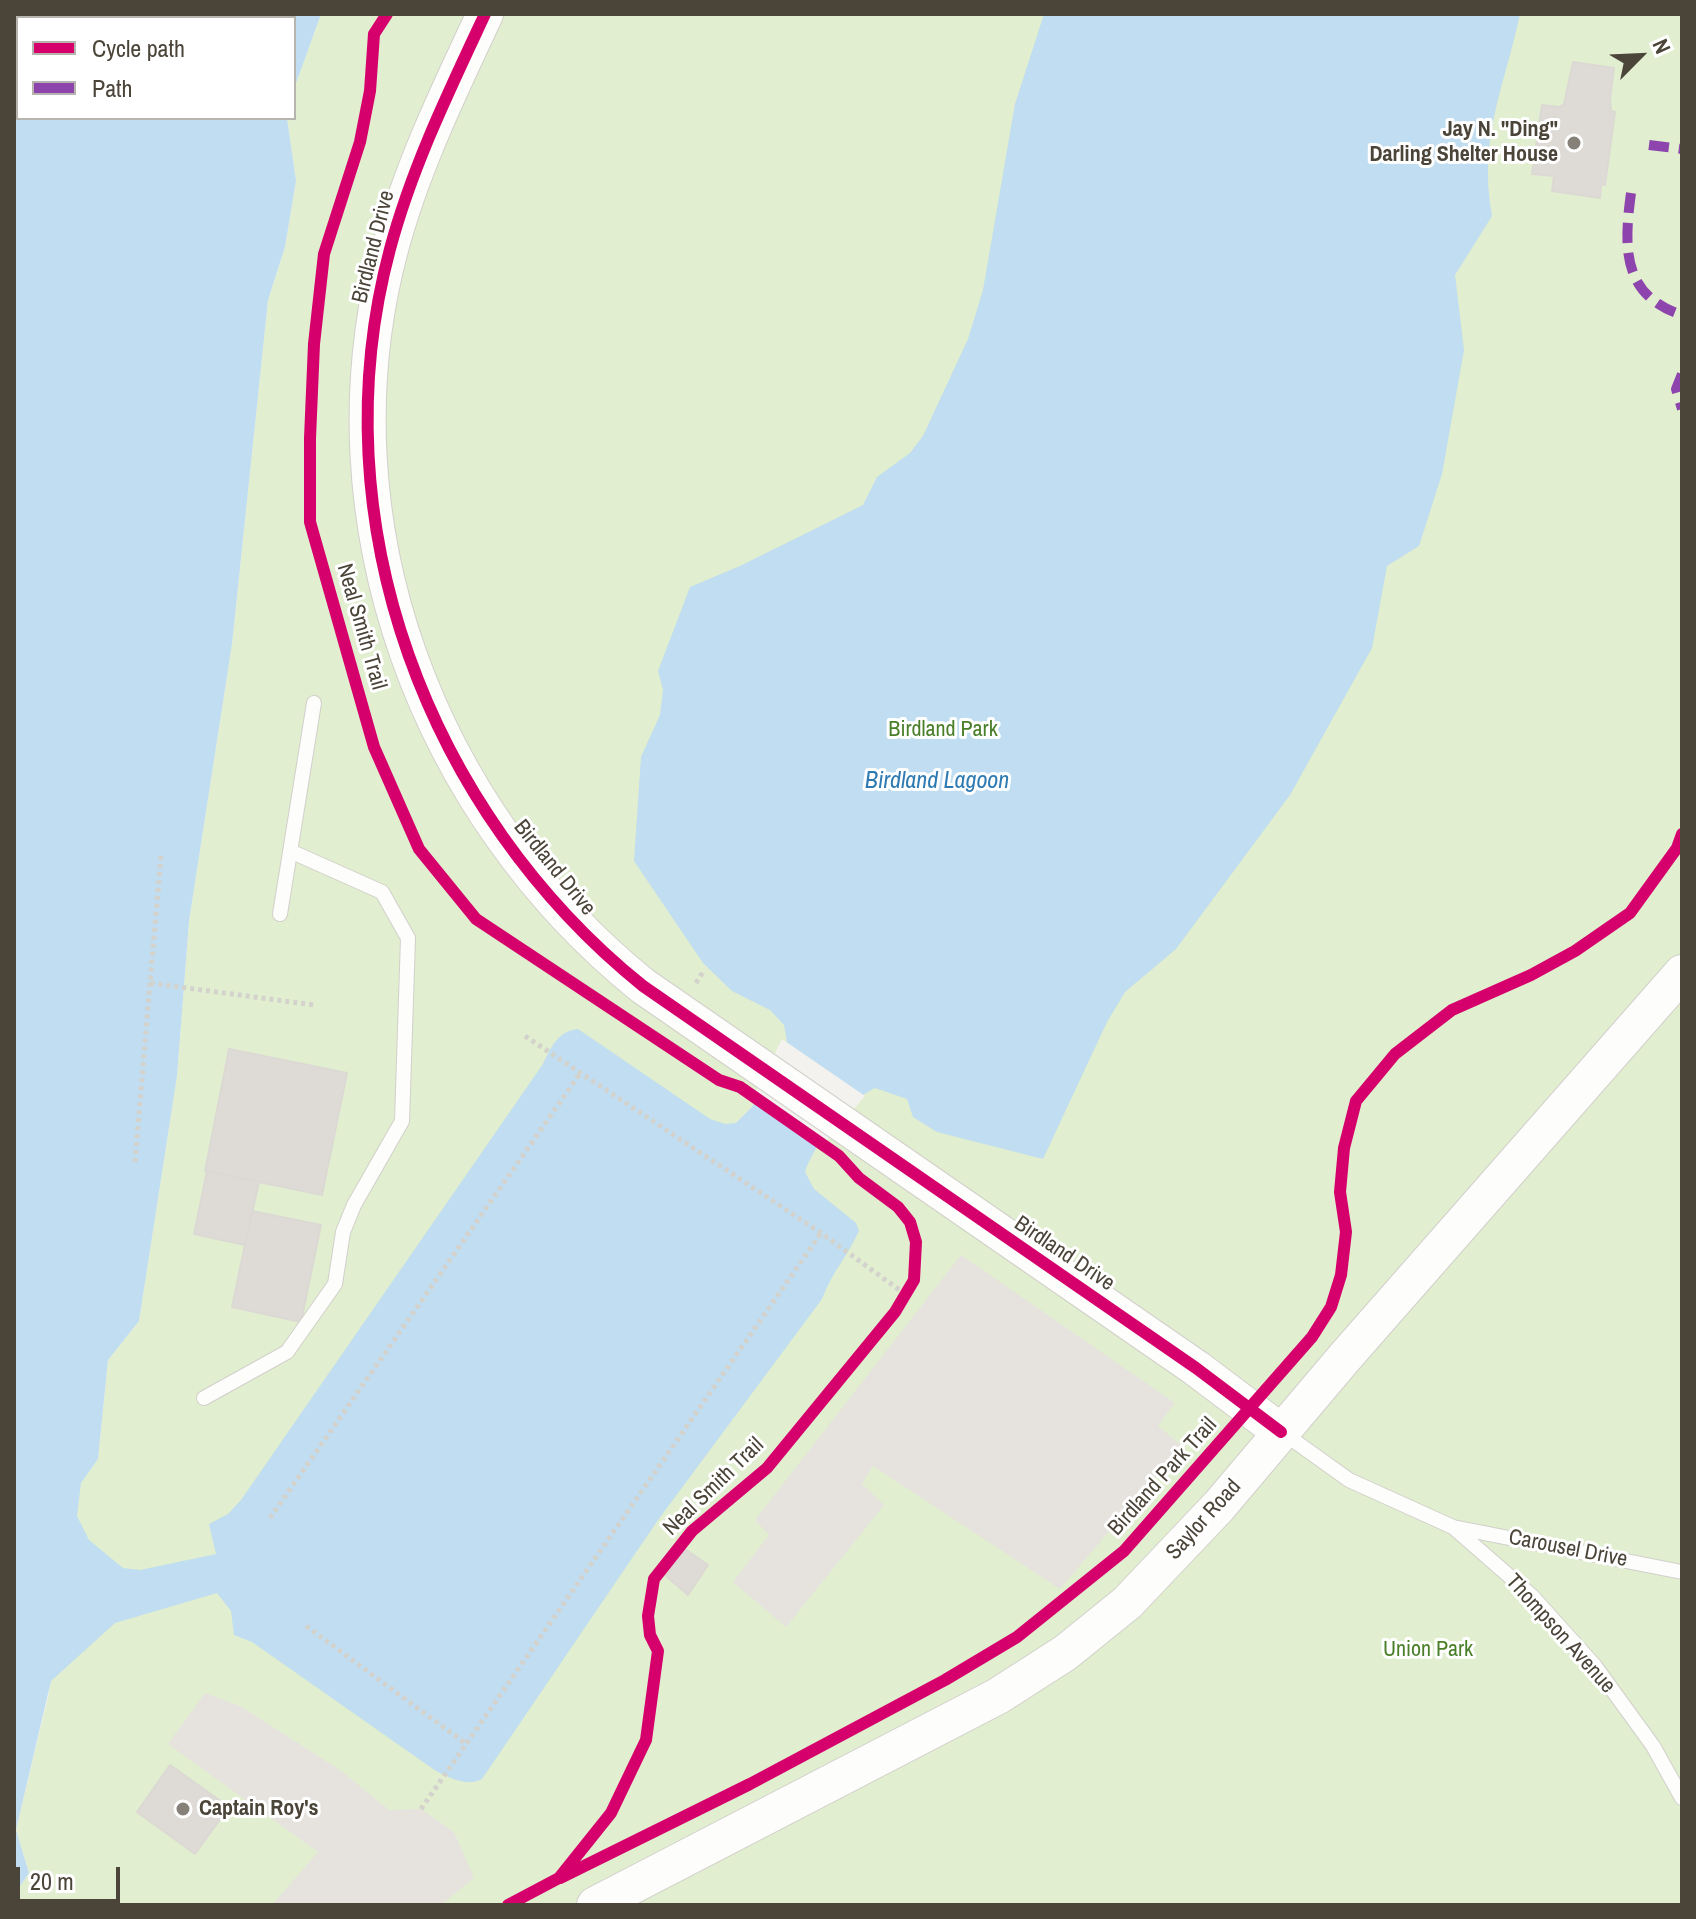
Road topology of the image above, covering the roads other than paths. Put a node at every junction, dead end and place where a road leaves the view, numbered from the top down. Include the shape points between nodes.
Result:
1 (485, 14) edge
2 (314, 703) dead end
3 (290, 851) junction
4 (280, 914) dead end
5 (1682, 973) edge
6 (204, 1398) dead end
7 (1281, 1432) junction
8 (1453, 1527) junction
9 (1682, 1572) edge
10 (1682, 1798) edge
11 (595, 1905) edge

1 - 7 street, Birdland Drive via 412,175 389,252 368,411 381,560 426,701 461,773 544,893 595,947
2 - 3 lane
3 - 4 lane
3 - 6 lane via 382,892 408,938 402,1121 354,1205 343,1232 335,1284 287,1352
5 - 7 street, Saylor Road
7 - 8 lane, Thompson Avenue via 1349,1480
7 - 11 street, Saylor Road via 1127,1603 1065,1653 998,1696
8 - 9 lane, Carousel Drive
8 - 10 lane, Thompson Avenue via 1532,1596 1595,1666 1653,1746

